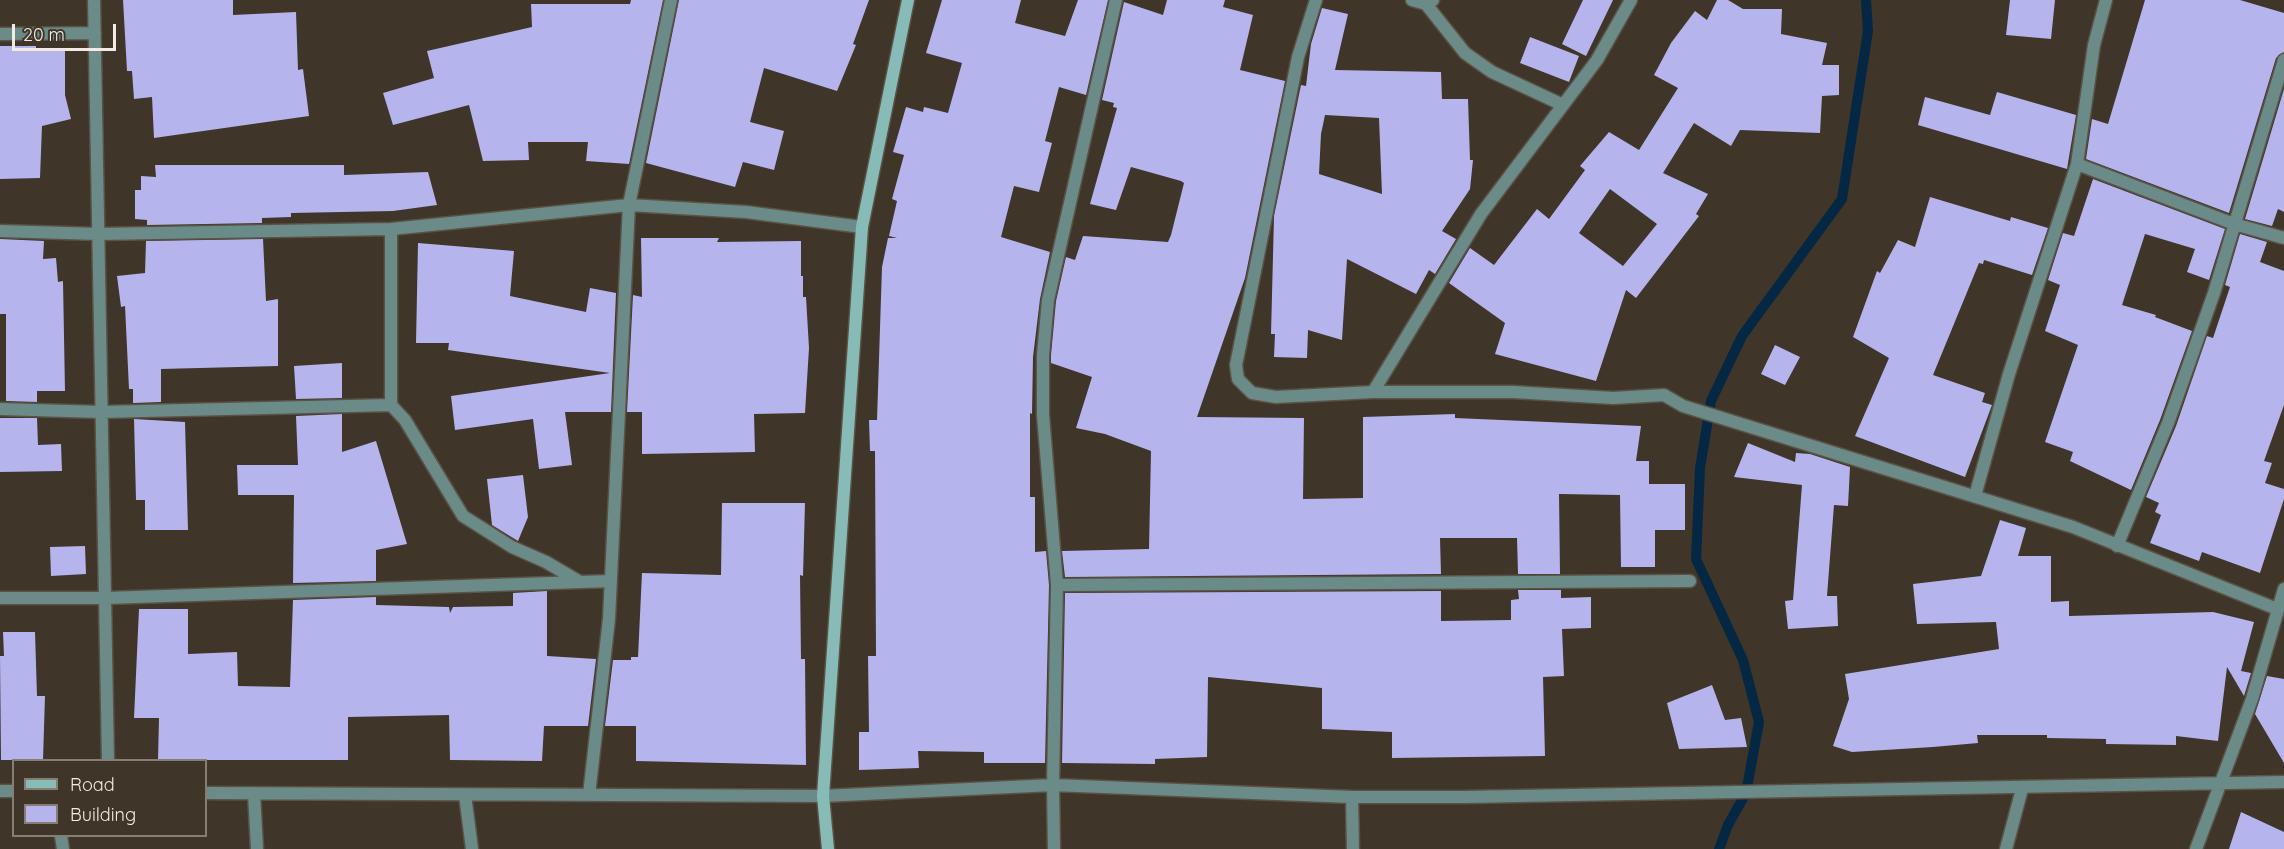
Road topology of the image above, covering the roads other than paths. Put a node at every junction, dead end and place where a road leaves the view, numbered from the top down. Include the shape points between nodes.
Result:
1 (94, 0) edge
2 (671, 0) edge
3 (908, 0) edge
4 (1116, 0) edge
5 (1316, 0) edge
6 (1412, 0) edge
7 (1631, 0) edge
8 (2106, 0) edge
9 (1430, 2) edge
10 (94, 33) junction
11 (0, 34) edge
12 (2284, 60) edge
13 (1563, 105) junction
14 (2077, 164) junction
15 (629, 205) junction
16 (2234, 224) junction
17 (862, 227) junction
18 (391, 229) junction
19 (0, 231) edge
20 (98, 234) junction
21 (2284, 238) edge
22 (1373, 392) junction
23 (391, 405) junction
24 (0, 409) edge
25 (101, 412) junction
26 (1975, 496) junction
27 (2117, 546) junction
28 (611, 581) junction
29 (1690, 581) dead end
30 (580, 582) junction
31 (1057, 585) junction
32 (2284, 589) edge
33 (0, 598) edge
34 (106, 598) junction
35 (2277, 609) junction
36 (108, 759) edge
37 (2284, 782) edge
38 (2218, 783) junction
39 (1053, 785) junction
40 (2022, 789) junction
41 (207, 793) edge
42 (254, 793) junction
43 (465, 795) junction
44 (589, 795) junction
45 (823, 796) junction
46 (1352, 797) junction
47 (257, 849) edge
48 (472, 849) edge
49 (828, 849) edge
50 (1054, 849) edge
51 (1353, 849) edge
52 (2006, 849) edge
53 (2196, 849) edge

1 - 10 street
2 - 15 street
3 - 17 street
4 - 31 street via 1048,300 1043,415
5 - 22 street via 1298,57 1236,365 1238,380 1252,393 1276,397
6 - 9 street
7 - 13 street via 1597,60
8 - 14 street via 2094,45
9 - 13 street via 1465,53 1492,72
10 - 11 street
10 - 20 street
12 - 16 street
13 - 22 street via 1481,214
14 - 16 street
14 - 26 street via 2009,374
15 - 17 street via 746,212
15 - 18 street
15 - 28 street
16 - 21 street
16 - 27 street via 2168,423
17 - 45 street
18 - 20 street
18 - 23 street
19 - 20 street
20 - 25 street
22 - 26 street via 1513,392 1613,398 1664,395 1683,406
23 - 25 street
23 - 30 street via 405,420 463,516 512,548
24 - 25 street
25 - 34 street
26 - 27 street via 2073,527
27 - 35 street
28 - 30 street
28 - 44 street
29 - 31 street
30 - 34 street
31 - 39 street
32 - 35 street
33 - 34 street
34 - 36 street
35 - 38 street via 2252,699
37 - 38 street
38 - 40 street
38 - 53 street
39 - 45 street
39 - 46 street
39 - 50 street
40 - 46 street
40 - 52 street
41 - 42 street
42 - 43 street
42 - 47 street
43 - 44 street
43 - 48 street
44 - 45 street
45 - 49 street
46 - 51 street

